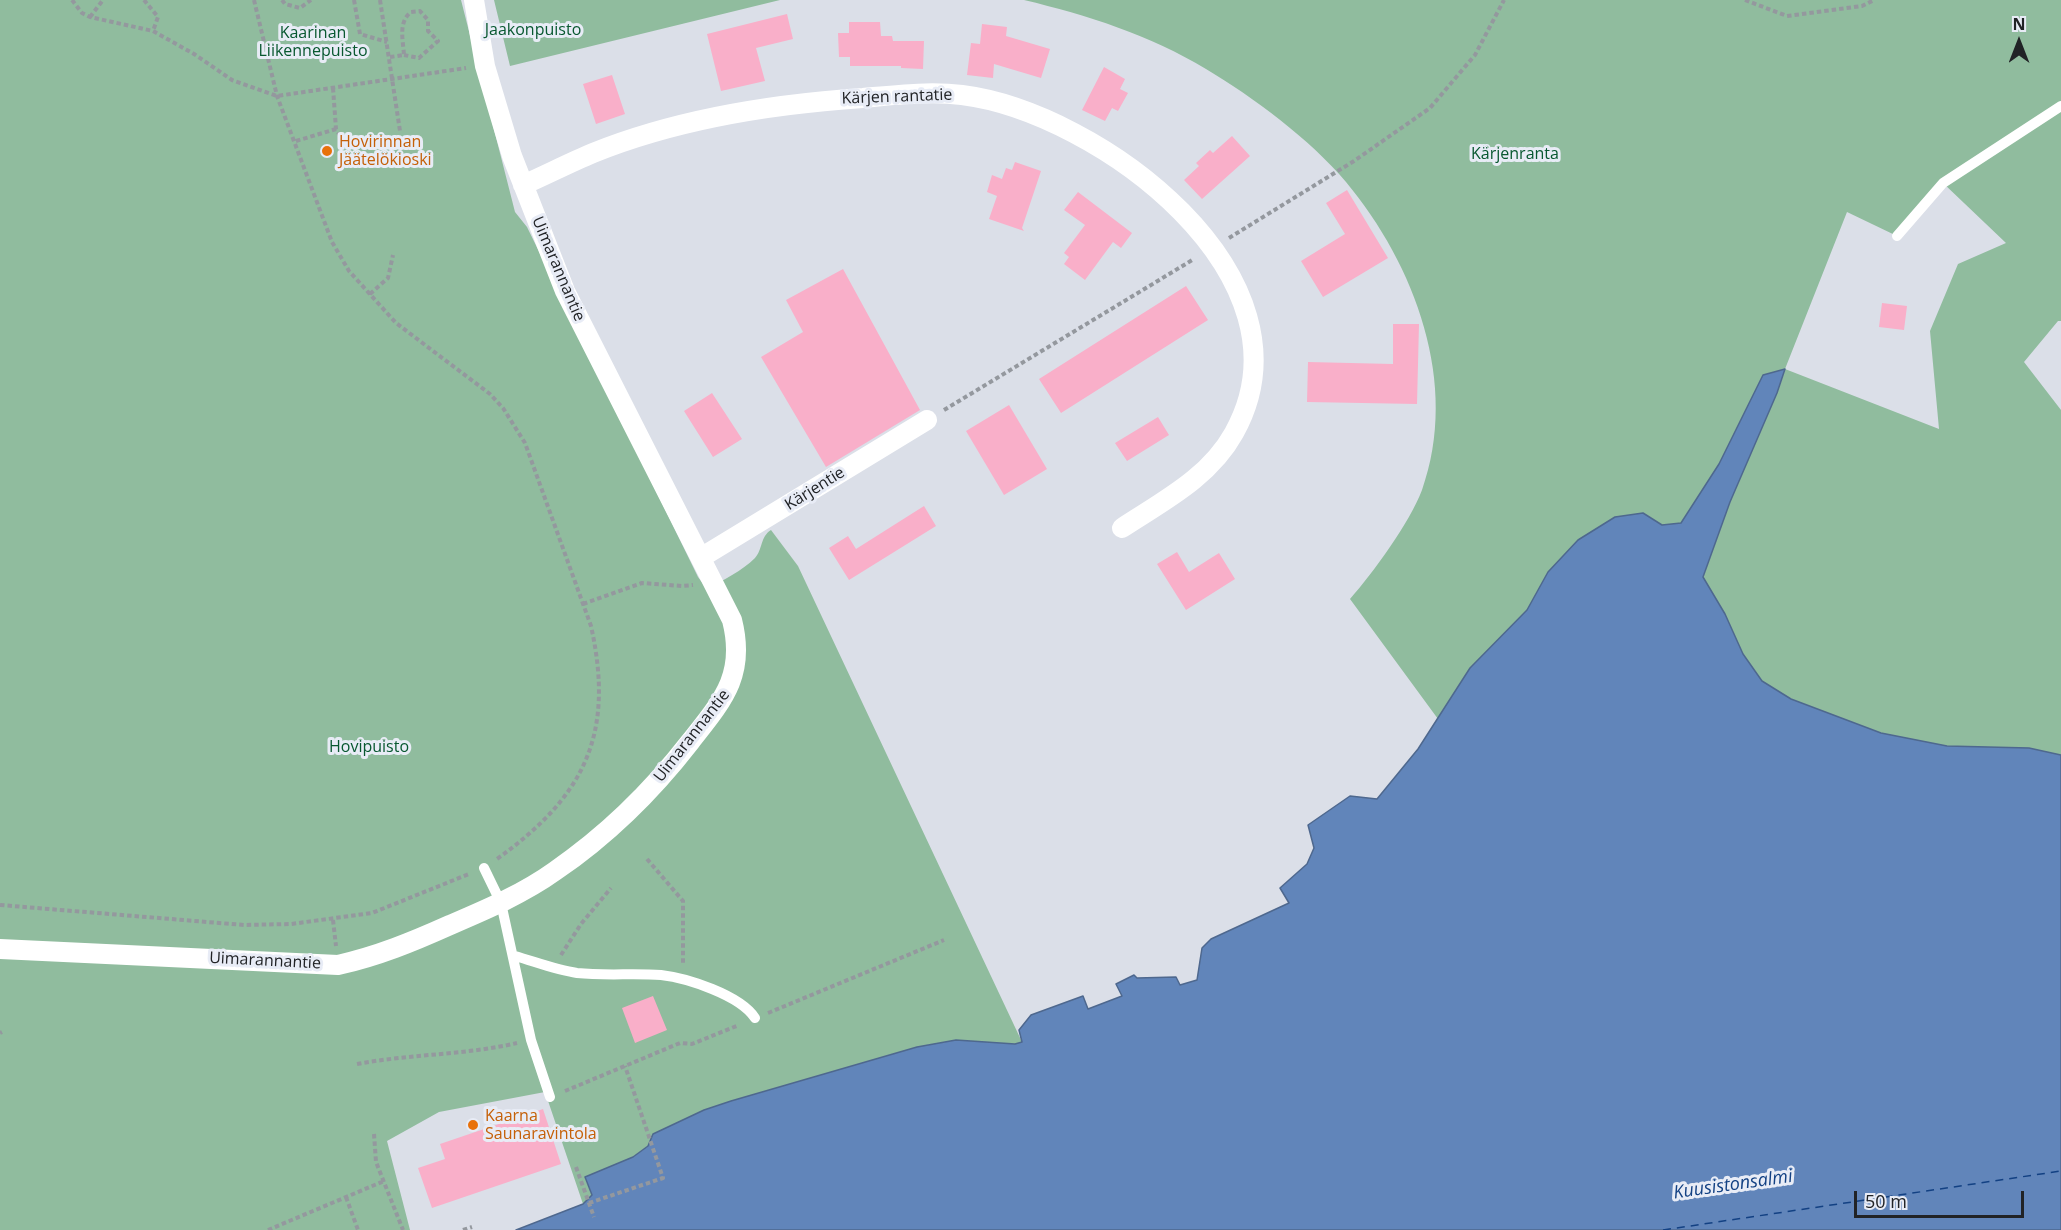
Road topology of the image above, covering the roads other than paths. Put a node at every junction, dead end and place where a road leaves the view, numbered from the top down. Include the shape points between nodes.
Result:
1 (474, 0) edge
2 (2061, 106) edge
3 (523, 185) junction
4 (1898, 236) dead end
5 (927, 420) road end
6 (1122, 528) dead end
7 (702, 557) junction
8 (484, 868) road end
9 (501, 903) junction
10 (0, 949) edge
11 (515, 956) junction
12 (755, 1018) dead end
13 (550, 1097) dead end

1 - 3 street, Uimarannantie via 485,66
2 - 4 lane via 1943,183
3 - 6 street, Kärjen rantatie via 648,134 714,119 817,101 929,93 963,95 1037,116 1098,146 1156,189 1212,248 1230,273 1247,314 1253,363 1245,410 1218,458 1200,476
3 - 7 street, Uimarannantie via 565,291
5 - 7 street, Kärjentie
7 - 9 street, Uimarannantie via 735,630 738,657 732,683 663,777 555,872
8 - 9 lane
9 - 10 street, Uimarannantie via 388,953 338,965
9 - 11 lane
11 - 12 lane via 596,975 647,974 680,979 739,1002
11 - 13 lane via 531,1040

